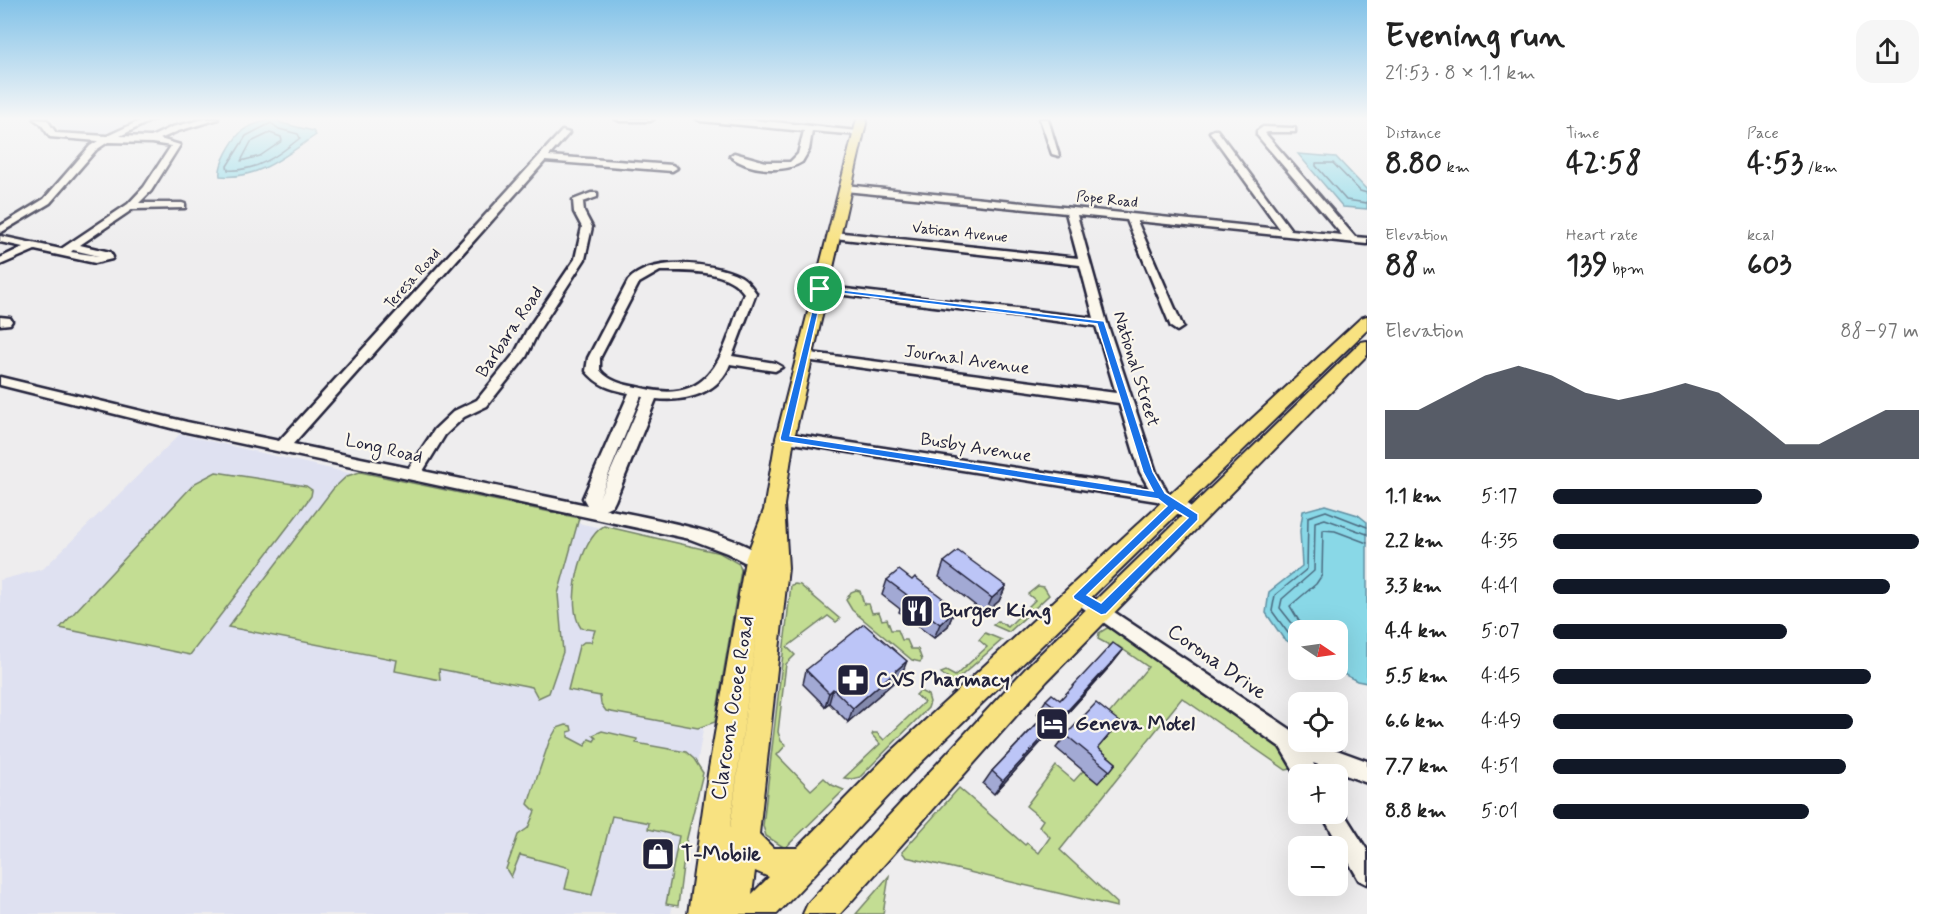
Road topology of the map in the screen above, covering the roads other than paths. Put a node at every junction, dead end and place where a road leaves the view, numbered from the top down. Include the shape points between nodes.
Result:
1 (81, 162) edge
2 (166, 162) edge
3 (539, 162) edge
4 (589, 162) edge
5 (749, 162) edge
6 (797, 162) edge
7 (852, 162) edge
8 (1236, 162) edge
9 (1285, 162) edge
10 (672, 168) dead end
11 (845, 188) junction
12 (594, 195) dead end
13 (131, 206) junction
14 (182, 206) dead end
15 (1071, 212) junction
16 (1131, 218) junction
17 (0, 230) edge
18 (1288, 233) junction
19 (834, 235) junction
20 (0, 239) edge
21 (1351, 239) junction
22 (1367, 241) edge
23 (33, 247) junction
24 (0, 262) edge
25 (1084, 262) junction
26 (820, 289) junction
27 (1367, 321) edge
28 (1101, 322) junction
29 (1177, 327) dead end
30 (1367, 346) edge
31 (803, 356) junction
32 (725, 359) junction
33 (1321, 365) junction
34 (775, 367) dead end
35 (1338, 375) junction
36 (0, 381) edge
37 (644, 393) junction
38 (1125, 399) junction
39 (785, 438) junction
40 (283, 447) junction
41 (412, 476) junction
42 (1167, 501) junction
43 (774, 505) junction
44 (595, 509) junction
45 (1195, 517) junction
46 (756, 560) junction
47 (1090, 603) junction
48 (766, 645) junction
49 (1287, 740) junction
50 (1302, 764) edge
51 (1367, 772) edge
52 (1339, 824) edge
53 (742, 834) junction
54 (803, 863) junction
55 (1367, 872) edge
56 (704, 914) edge
57 (734, 914) edge
58 (755, 914) edge
59 (819, 914) edge

1 - 17 street via 47,201
2 - 13 street
3 - 40 street, Teresa Road
4 - 10 street
5 - 6 street via 784,165
7 - 11 main road, Clarcona Ocoee Road
8 - 18 street
9 - 21 street
11 - 15 street, Pope Road
11 - 19 main road, Clarcona Ocoee Road
12 - 41 street, Barbara Road via 578,200 587,227 580,259 521,354 482,403 459,414 440,432
13 - 14 street
13 - 23 street via 68,250
15 - 16 street, Pope Road
15 - 25 street, National Street
16 - 18 street, Pope Road
16 - 29 street
18 - 21 street, Pope Road
19 - 25 street, Vatican Avenue
19 - 26 main road, Clarcona Ocoee Road
20 - 23 street
21 - 22 street, Pope Road
23 - 24 street
25 - 28 street, National Street
26 - 28 street
26 - 31 main road, Clarcona Ocoee Road
27 - 33 main road
28 - 38 street, National Street
30 - 35 main road
31 - 38 street, Journal Avenue
31 - 39 main road, Clarcona Ocoee Road
32 - 34 street
32 - 37 street via 720,372 708,384 690,393
32 - 37 street via 748,301 747,287 741,280 676,267 642,274 634,281 594,358 593,371 611,385
33 - 35 street
33 - 42 main road
35 - 45 main road
36 - 40 street, Long Road
37 - 44 street via 607,501
38 - 42 street, National Street via 1148,472
39 - 42 street, Busby Avenue
39 - 43 main road, Clarcona Ocoee Road
40 - 41 street, Long Road
41 - 44 street, Long Road
42 - 45 street
42 - 47 main road
43 - 46 main road, Clarcona Ocoee Road
43 - 48 main road, Clarcona Ocoee Road via 777,568
44 - 46 street, Long Road via 692,533
45 - 47 main road
46 - 48 main road via 763,577
46 - 56 main road, Clarcona Ocoee Road
47 - 49 street, Corona Drive
47 - 54 main road via 901,762
47 - 59 main road via 1007,707
48 - 53 main road, Clarcona Ocoee Road
49 - 50 street
49 - 51 street, Corona Drive
52 - 55 street
53 - 54 main road via 765,861 778,866
53 - 57 main road, Clarcona Ocoee Road
54 - 58 main road

